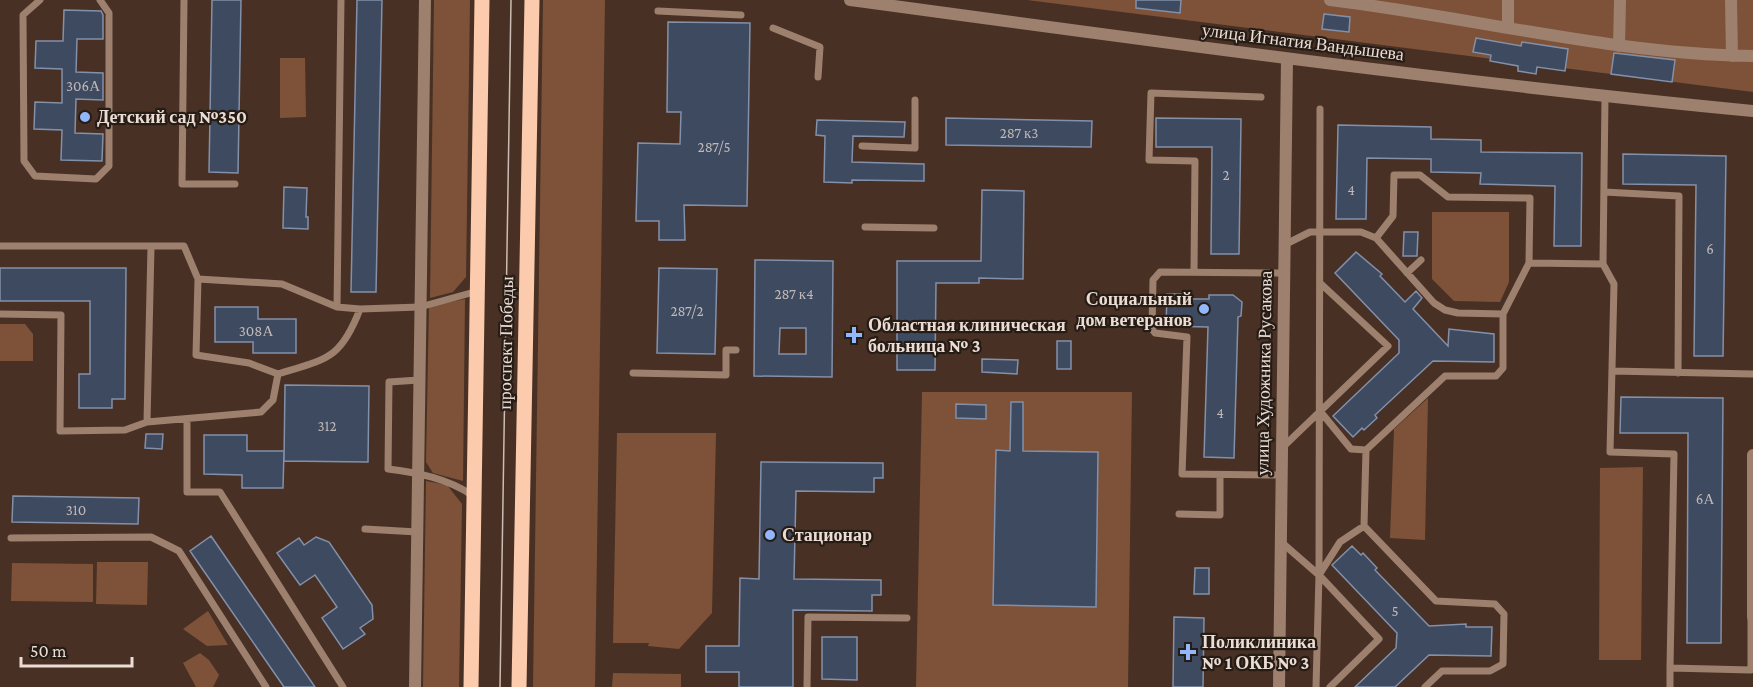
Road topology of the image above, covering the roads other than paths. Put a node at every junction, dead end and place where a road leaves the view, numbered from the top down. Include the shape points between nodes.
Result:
1 (40, 0) edge
2 (100, 0) edge
3 (184, 0) edge
4 (341, 0) edge
5 (425, 0) edge
6 (482, 0) edge
7 (532, 0) edge
8 (850, 0) edge
9 (1330, 0) edge
10 (1508, 0) edge
11 (1620, 0) edge
12 (1731, 0) edge
13 (29, 3) edge
14 (1389, 4) edge
15 (658, 11) dead end
16 (741, 15) dead end
17 (1508, 26) junction
18 (773, 28) dead end
19 (1619, 46) junction
20 (1731, 56) junction
21 (1753, 56) edge
22 (1287, 59) junction
23 (818, 77) dead end
24 (1261, 97) dead end
25 (1605, 97) junction
26 (915, 100) dead end
27 (1320, 109) dead end
28 (1753, 111) edge
29 (862, 146) dead end
30 (234, 184) dead end
31 (1604, 192) junction
32 (865, 227) dead end
33 (934, 228) dead end
34 (1320, 232) junction
35 (1376, 238) junction
36 (1284, 245) junction
37 (0, 246) edge
38 (151, 247) junction
39 (1421, 260) dead end
40 (1529, 263) junction
41 (1603, 264) junction
42 (1194, 272) junction
43 (1284, 273) junction
44 (1407, 273) junction
45 (198, 279) junction
46 (1320, 283) junction
47 (478, 291) junction
48 (337, 307) junction
49 (420, 307) junction
50 (360, 309) junction
51 (0, 314) edge
52 (1503, 314) junction
53 (736, 350) dead end
54 (1612, 371) junction
55 (633, 373) dead end
56 (1678, 373) junction
57 (278, 374) junction
58 (1753, 374) edge
59 (419, 380) junction
60 (1320, 411) junction
61 (187, 419) junction
62 (147, 422) junction
63 (1281, 448) junction
64 (1366, 450) junction
65 (1753, 455) edge
66 (418, 473) junction
67 (1220, 475) junction
68 (1281, 475) junction
69 (474, 497) junction
70 (1179, 514) dead end
71 (1364, 526) junction
72 (365, 529) dead end
73 (417, 532) junction
74 (11, 538) dead end
75 (1280, 541) junction
76 (1319, 575) junction
77 (1752, 617) edge
78 (907, 618) dead end
79 (1670, 668) junction
80 (266, 687) edge
81 (343, 687) edge
82 (415, 687) edge
83 (471, 687) edge
84 (519, 687) edge
85 (807, 687) edge
86 (1279, 687) edge
87 (1316, 687) edge
88 (1330, 687) edge
89 (1425, 687) edge
90 (1670, 687) edge

1 - 13 lane
2 - 13 lane via 109,13 109,166 96,179 35,176 24,161 23,15
3 - 30 lane via 182,184
4 - 48 lane
5 - 49 street
6 - 47 main road, проспект Победы
7 - 84 main road, проспект Победы
8 - 22 street, улица Игнатия Вандышева
9 - 14 street
10 - 17 street
11 - 19 street
12 - 20 street
14 - 17 street
15 - 16 lane
17 - 19 street
18 - 23 lane via 819,47
19 - 20 street
20 - 21 street
22 - 25 street, улица Игнатия Вандышева
22 - 36 street, улица Художника Русакова
24 - 42 lane via 1151,93 1149,160 1195,161
25 - 28 street, улица Игнатия Вандышева
25 - 31 lane
26 - 29 lane via 915,148
27 - 34 lane
31 - 41 lane
31 - 56 lane via 1679,196
32 - 33 lane
34 - 35 lane via 1361,232
34 - 36 lane via 1310,232
34 - 46 lane
35 - 40 lane via 1393,216 1394,175 1420,175 1448,197 1530,198
35 - 44 lane
36 - 43 street, улица Художника Русакова
37 - 38 lane
38 - 45 lane via 184,246
38 - 62 lane
39 - 44 lane
40 - 41 lane
40 - 52 lane
41 - 54 lane via 1614,284
42 - 43 lane
42 - 67 lane via 1156,274 1152,329 1161,336 1187,336 1182,474
43 - 63 street, улица Художника Русакова
44 - 52 lane via 1445,310
45 - 48 lane via 282,284
45 - 57 lane via 196,355 249,363
46 - 60 lane
46 - 60 lane via 1388,346
47 - 49 lane
47 - 69 main road, проспект Победы
48 - 50 lane
49 - 50 lane
49 - 59 street
50 - 57 lane via 337,352
51 - 62 lane via 61,315 60,431 125,430
52 - 64 lane via 1503,369 1496,376 1445,376
53 - 55 lane via 726,350 726,375
54 - 56 lane
54 - 79 lane via 1610,452 1674,453
56 - 58 lane
57 - 61 lane via 273,400 261,412
59 - 66 street
59 - 66 lane via 389,382 388,469
60 - 63 lane
60 - 64 lane via 1351,449
60 - 76 lane
61 - 62 lane
61 - 81 lane via 187,492 220,492
63 - 68 street, улица Художника Русакова
64 - 71 lane
65 - 77 street
66 - 69 lane via 456,484
66 - 73 street
67 - 68 lane
67 - 70 lane via 1220,514
68 - 75 street, улица Художника Русакова
69 - 83 main road, проспект Победы
71 - 76 lane via 1340,542
71 - 89 lane via 1436,602 1495,604 1504,614 1503,664 1490,672 1442,671
72 - 73 lane
73 - 82 street
74 - 80 lane via 151,537 179,551
75 - 76 lane
75 - 86 street, улица Художника Русакова
76 - 87 lane
76 - 88 lane via 1379,639
77 - 79 lane via 1750,670
78 - 85 lane via 808,617
79 - 90 lane

